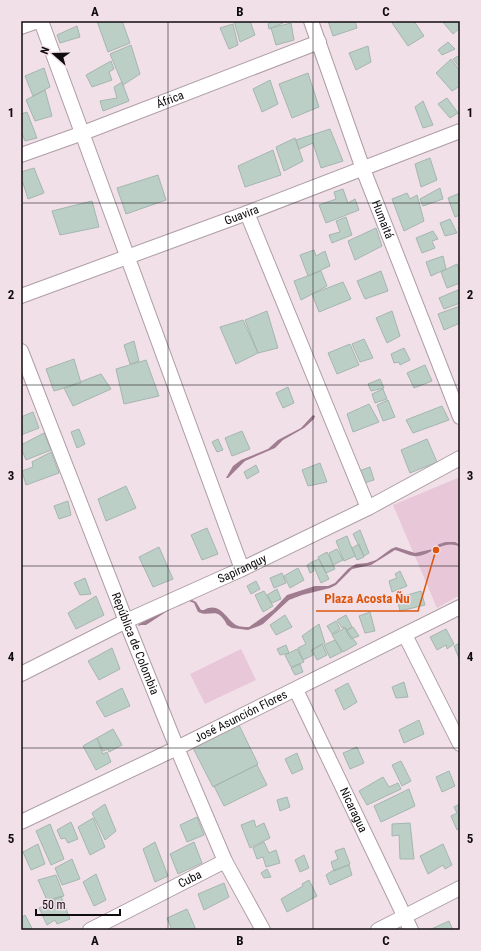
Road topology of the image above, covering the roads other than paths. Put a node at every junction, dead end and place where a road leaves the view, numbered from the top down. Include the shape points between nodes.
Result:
1 (40, 21) edge
2 (311, 21) edge
3 (21, 27) edge
4 (319, 42) junction
5 (460, 130) edge
6 (83, 133) junction
7 (21, 155) edge
8 (363, 169) junction
9 (247, 213) junction
10 (128, 257) junction
11 (21, 296) edge
12 (21, 351) edge
13 (460, 417) edge
14 (460, 458) edge
15 (368, 508) junction
16 (242, 569) junction
17 (460, 607) edge
18 (126, 621) junction
19 (405, 635) junction
20 (21, 674) edge
21 (296, 690) junction
22 (460, 744) edge
23 (177, 748) junction
24 (21, 822) edge
25 (225, 861) junction
26 (460, 888) edge
27 (408, 924) edge
28 (90, 930) edge
29 (263, 930) edge
30 (378, 930) edge

1 - 3 street
1 - 6 street
2 - 4 street, Humaitá
4 - 6 street, África
4 - 8 street, Humaitá
5 - 8 street, Guavira
6 - 7 street, África
6 - 10 street
8 - 9 street, Guavira
8 - 13 street, Humaitá
9 - 10 street, Guavira
9 - 15 street
10 - 11 street, Guavira
10 - 16 street
12 - 18 street, República de Colombia
14 - 15 street, Sapiranguy
15 - 16 street, Sapiranguy
16 - 18 street, Sapiranguy
17 - 19 street, José Asunción Flores
18 - 20 street, Sapiranguy
18 - 23 street, República de Colombia
19 - 21 street, José Asunción Flores
19 - 22 street
21 - 23 street, José Asunción Flores
21 - 27 street, Nicaragua
23 - 24 street, José Asunción Flores
23 - 25 street, República de Colombia
25 - 28 street, Cuba
25 - 29 street, República de Colombia
26 - 27 street
27 - 30 street

